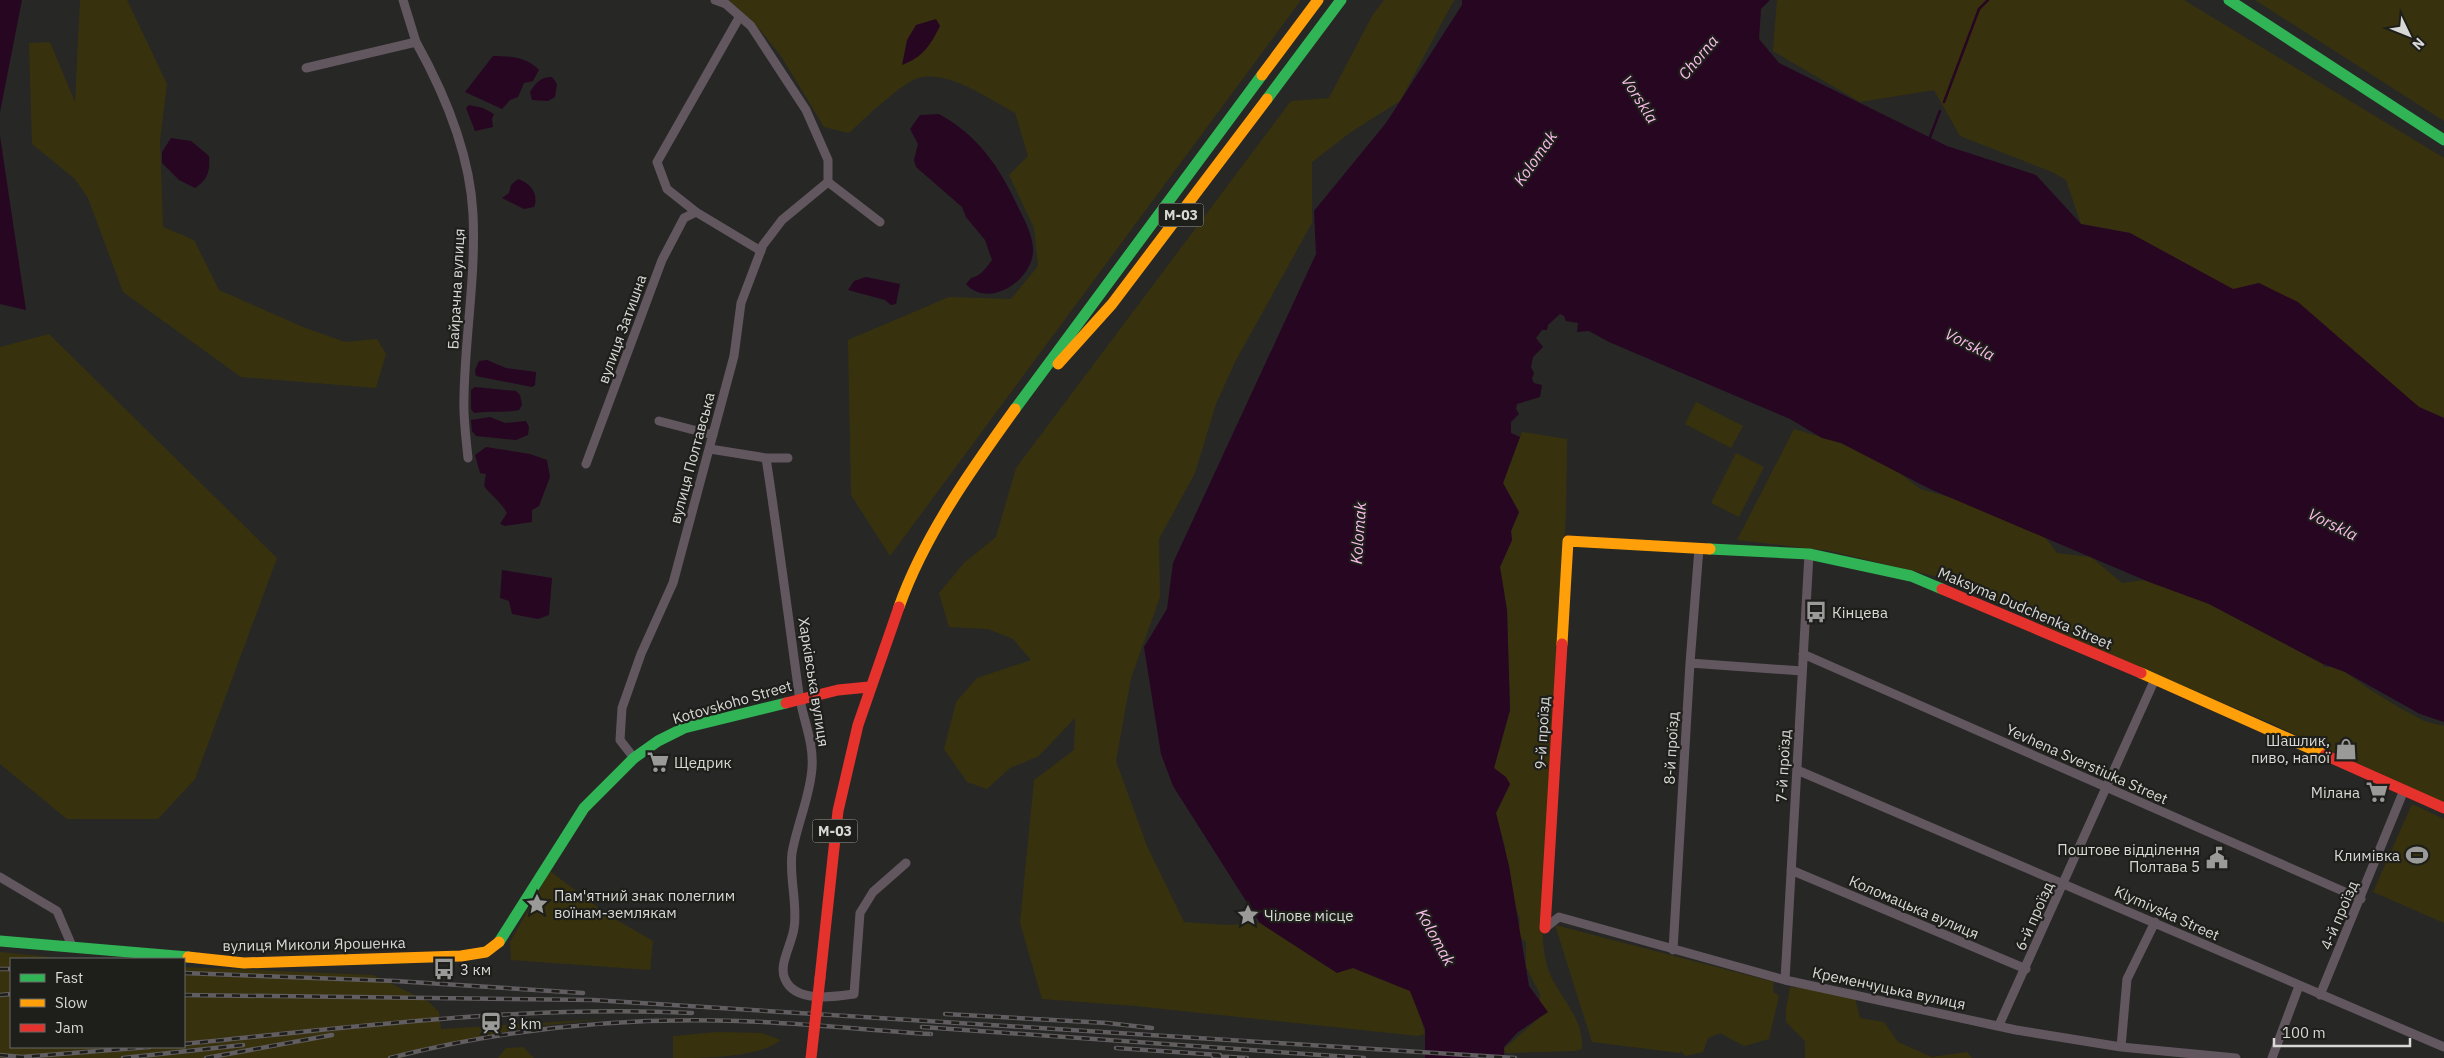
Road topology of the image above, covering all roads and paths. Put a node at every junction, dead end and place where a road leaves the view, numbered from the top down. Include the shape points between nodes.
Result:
1 (403, 0) edge
2 (715, 0) edge
3 (1318, 0) edge
4 (1341, 0) edge
5 (2229, 0) edge
6 (740, 16) junction
7 (416, 42) junction
8 (306, 68) dead end
9 (2444, 140) edge
10 (828, 182) junction
11 (696, 212) junction
12 (880, 222) dead end
13 (761, 251) junction
14 (1007, 420) junction
15 (658, 421) dead end
16 (713, 435) junction
17 (710, 449) junction
18 (468, 458) dead end
19 (766, 458) junction
20 (788, 458) dead end
21 (586, 464) dead end
22 (1568, 541) joint
23 (1700, 548) junction
24 (1809, 554) junction
25 (1803, 654) junction
26 (1690, 664) junction
27 (1802, 671) junction
28 (2154, 679) junction
29 (869, 687) junction
30 (800, 699) junction
31 (634, 758) junction
32 (1796, 770) junction
33 (2106, 787) junction
34 (2404, 790) junction
35 (2444, 808) edge
36 (906, 863) dead end
37 (1791, 870) junction
38 (0, 877) edge
39 (2064, 882) junction
40 (2360, 899) junction
41 (2155, 922) junction
42 (1545, 928) joint
43 (0, 941) edge
44 (72, 946) junction
45 (1673, 950) junction
46 (2026, 969) junction
47 (1785, 980) junction
48 (2299, 986) junction
49 (2320, 995) junction
50 (1998, 1026) junction
51 (2121, 1047) junction
52 (2444, 1047) edge
53 (811, 1058) edge
54 (2236, 1058) edge
55 (2272, 1058) edge

1 - 7 street, Байрачна вулиця
2 - 6 street via 726,4
3 - 14 main road, М-03
4 - 14 main road, М-03 via 1112,304
5 - 9 main road
6 - 10 street via 751,26 806,110 828,160
6 - 11 street via 657,162 667,189
7 - 8 street
7 - 18 street, Байрачна вулиця via 461,143 473,212 474,260 464,398
10 - 12 street
10 - 13 street, вулиця Полтавська via 782,220
11 - 13 street
11 - 21 street, вулиця Затишна via 684,218 662,260
13 - 16 street, вулиця Полтавська via 741,302 734,356
14 - 29 main road, М-03 via 942,517 905,590
15 - 16 street
16 - 17 street, вулиця Полтавська
17 - 19 street
17 - 31 street, вулиця Полтавська via 672,583 622,708 620,740
19 - 20 street
19 - 30 street, Харківська вулиця
22 - 23 main road, Maksyma Dudchenka Street
22 - 42 main road, 9-й проїзд
23 - 24 main road, Maksyma Dudchenka Street
23 - 26 street, 8-й проїзд
24 - 25 street, 7-й проїзд
24 - 28 main road, Maksyma Dudchenka Street via 1911,576
25 - 27 street, 7-й проїзд
25 - 33 street, Yevhena Sverstiuka Street
26 - 27 street
26 - 45 street, 8-й проїзд
27 - 32 street, 7-й проїзд
28 - 33 street, 6-й проїзд
28 - 34 main road, Maksyma Dudchenka Street
29 - 30 main road, Kotovskoho Street
29 - 53 main road, М-03, bridge via 838,811
30 - 31 main road, Kotovskoho Street via 684,728
30 - 36 street, Харківська вулиця via 812,743 812,768 792,852 795,926 782,968 785,980 800,994 854,994 860,913 873,892
31 - 44 main road, Kotovskoho Street via 584,808 506,934 486,952 461,956 244,963
32 - 37 street, 7-й проїзд
32 - 39 street, Klymivska Street
33 - 39 street, 6-й проїзд
33 - 40 street, Yevhena Sverstiuka Street
34 - 35 main road, Maksyma Dudchenka Street
34 - 40 street, 4-й проїзд
37 - 46 street, Коломацька вулиця
37 - 47 street, 7-й проїзд
38 - 44 street via 58,911
39 - 41 street, Klymivska Street
39 - 46 street, 6-й проїзд
40 - 49 street, 4-й проїзд
41 - 48 street, Klymivska Street
41 - 51 street via 2128,979
42 - 45 street, Кременчуцька вулиця via 1559,917
43 - 44 main road, Kotovskoho Street
45 - 47 street, Кременчуцька вулиця
46 - 50 street, 6-й проїзд
47 - 50 street, Кременчуцька вулиця
48 - 49 street, Klymivska Street
48 - 55 street
49 - 52 street, Klymivska Street
50 - 51 street, Кременчуцька вулиця
51 - 54 street, Кременчуцька вулиця

